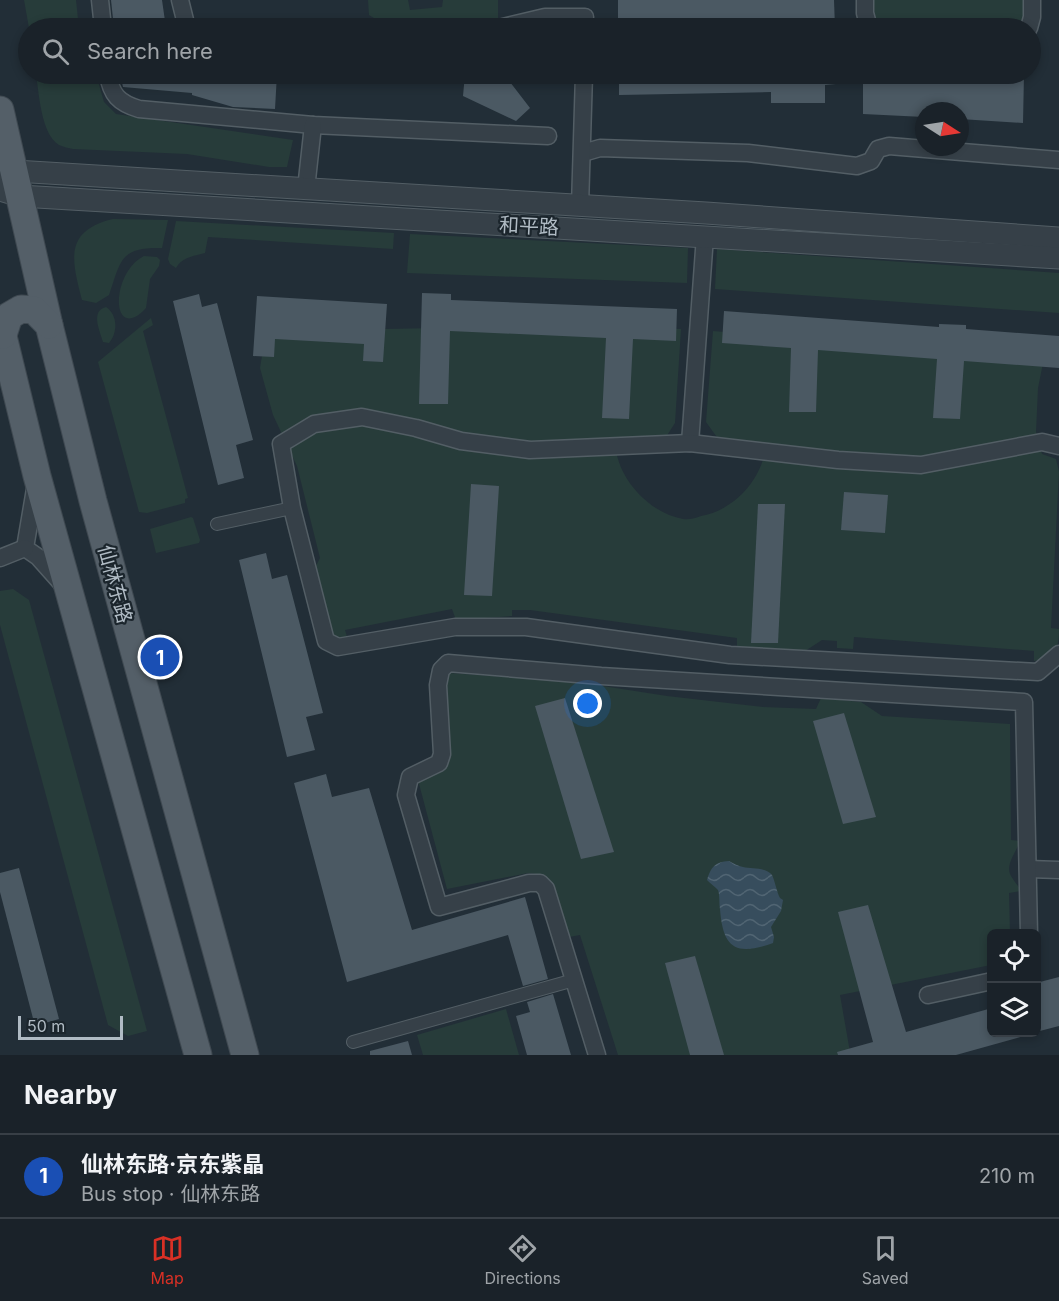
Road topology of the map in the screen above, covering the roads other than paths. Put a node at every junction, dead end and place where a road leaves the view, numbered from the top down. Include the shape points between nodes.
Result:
1 (100, 0) edge
2 (180, 0) edge
3 (585, 0) edge
4 (865, 0) edge
5 (1032, 0) edge
6 (102, 18) edge
7 (184, 18) edge
8 (585, 18) edge
9 (866, 18) edge
10 (1032, 18) edge
11 (110, 84) edge
12 (584, 84) edge
13 (0, 110) edge
14 (313, 125) junction
15 (548, 136) dead end
16 (583, 153) junction
17 (1059, 160) edge
18 (9, 182) edge
19 (306, 189) junction
20 (580, 206) junction
21 (705, 236) junction
22 (1059, 238) edge
23 (1059, 258) edge
24 (49, 325) junction
25 (1, 330) edge
26 (690, 443) junction
27 (1059, 446) edge
28 (37, 476) junction
29 (292, 508) junction
30 (217, 524) dead end
31 (25, 548) junction
32 (0, 558) edge
33 (70, 595) junction
34 (1059, 654) edge
35 (1028, 869) junction
36 (1059, 870) edge
37 (1029, 929) edge
38 (574, 980) junction
39 (987, 982) edge
40 (928, 995) dead end
41 (353, 1042) dead end
42 (198, 1055) edge
43 (245, 1055) edge
44 (597, 1055) edge

1 - 6 street
2 - 7 street
3 - 8 street
4 - 9 street
5 - 10 street
11 - 14 street via 122,104 139,109
12 - 16 street
13 - 18 main road, 仙林东路
14 - 15 street
14 - 19 street
16 - 17 street via 600,148 748,153 856,166 871,161 878,149 889,146
16 - 20 street
18 - 19 street, 和平路
18 - 21 street, 和平路 via 371,218
18 - 24 main road, 仙林东路
19 - 20 street, 和平路
20 - 22 street, 和平路
21 - 23 street, 和平路
21 - 26 street
24 - 25 main road via 34,310 21,309 9,316
24 - 43 main road, 仙林东路 via 96,512
25 - 28 main road
26 - 27 street via 921,465 1042,442
26 - 29 street via 530,450 461,441 362,417 315,424 281,444
28 - 31 street
28 - 33 main road
29 - 30 street
29 - 34 street via 326,641 338,647 455,627 526,627 730,655 1038,672
31 - 32 street
31 - 33 street via 52,570
33 - 42 main road
35 - 36 street
35 - 37 street
35 - 38 street via 1024,702 448,663 441,670 438,685 442,754 439,763 410,777 406,795 439,907 540,883 546,889
38 - 41 street
38 - 44 street
39 - 40 street

